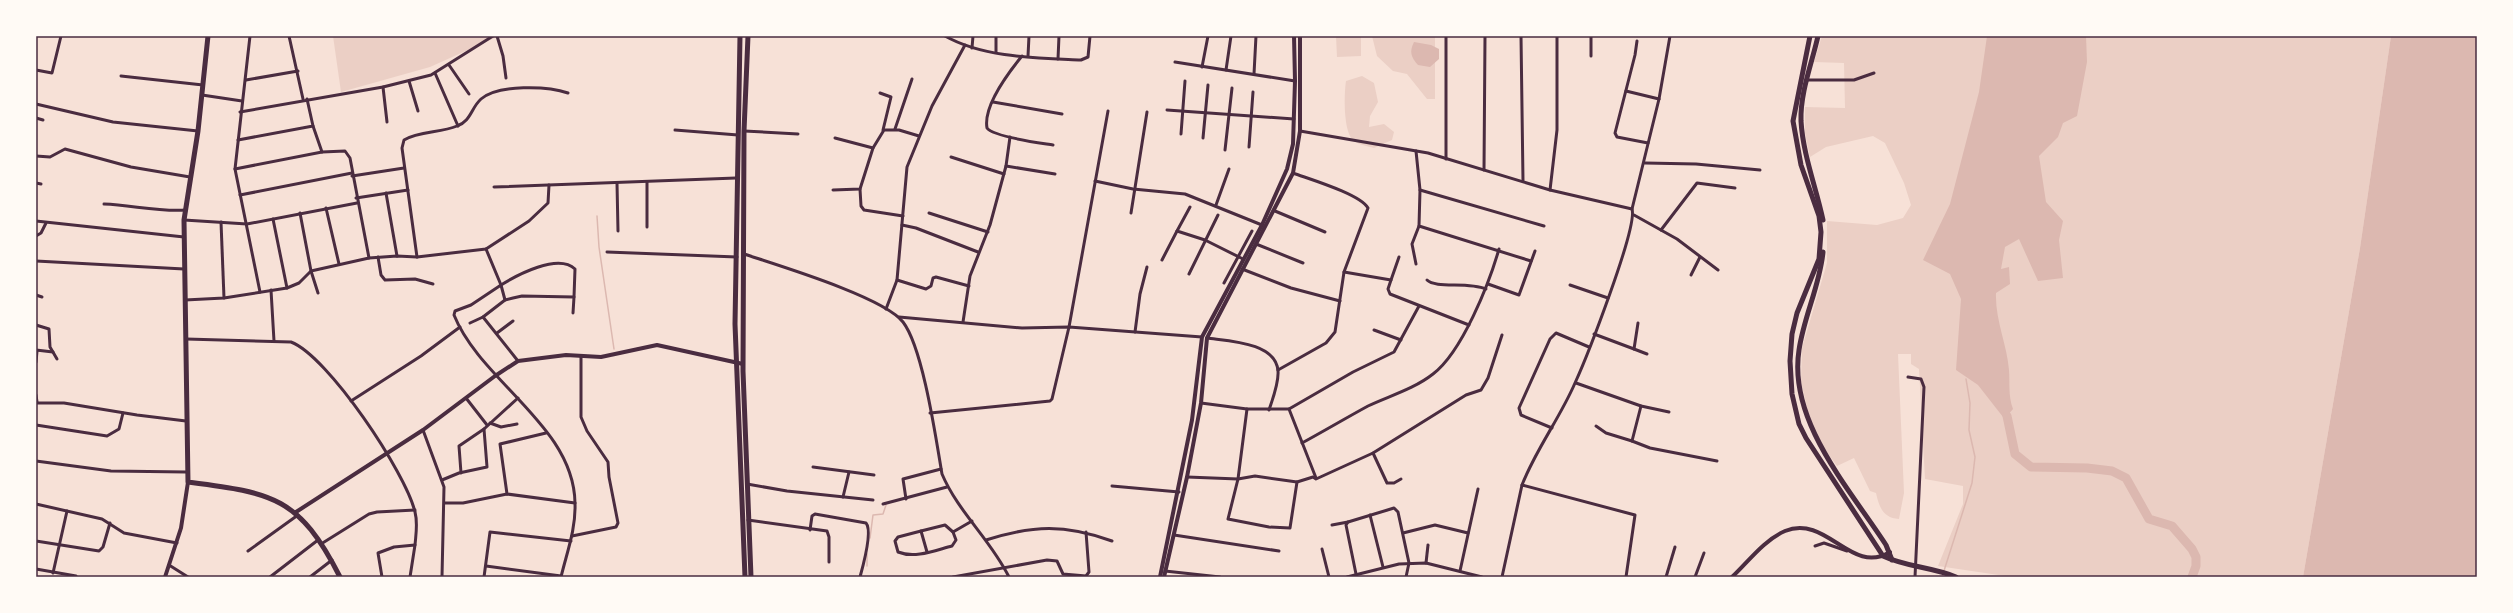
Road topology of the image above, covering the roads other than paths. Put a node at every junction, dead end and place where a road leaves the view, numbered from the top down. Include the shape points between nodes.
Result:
1 (61, 36) edge
2 (208, 36) edge
3 (250, 36) edge
4 (289, 36) edge
5 (493, 36) edge
6 (497, 36) edge
7 (740, 36) edge
8 (748, 36) edge
9 (945, 36) edge
10 (973, 36) edge
11 (996, 36) edge
12 (1029, 36) edge
13 (1059, 36) edge
14 (1090, 36) edge
15 (1208, 36) edge
16 (1231, 36) edge
17 (1256, 36) edge
18 (1294, 36) edge
19 (1300, 36) edge
20 (1446, 36) edge
21 (1485, 36) edge
22 (1521, 36) edge
23 (1557, 36) edge
24 (1591, 36) edge
25 (1670, 36) edge
26 (1810, 36) edge
27 (1818, 36) edge
28 (951, 38) edge
29 (1636, 41) dead end
30 (965, 45) junction
31 (972, 48) junction
32 (996, 52) junction
33 (1022, 56) junction
34 (1028, 56) junction
35 (1591, 56) dead end
36 (1058, 59) junction
37 (1175, 62) dead end
38 (449, 65) junction
39 (1202, 67) junction
40 (36, 70) edge
41 (1226, 70) junction
42 (298, 71) junction
43 (435, 73) junction
44 (1874, 73) dead end
45 (1254, 74) junction
46 (121, 76) dead end
47 (506, 78) dead end
48 (912, 79) dead end
49 (246, 80) junction
50 (1295, 80) junction
51 (1808, 80) junction
52 (409, 81) junction
53 (1185, 81) dead end
54 (203, 85) junction
55 (1208, 86) dead end
56 (383, 87) junction
57 (1232, 88) dead end
58 (1626, 91) junction
59 (568, 92) dead end
60 (1253, 92) dead end
61 (880, 93) dead end
62 (469, 94) dead end
63 (202, 95) junction
64 (305, 99) junction
65 (1659, 99) junction
66 (242, 101) junction
67 (993, 102) junction
68 (36, 104) edge
69 (1166, 110) dead end
70 (418, 111) dead end
71 (1108, 111) dead end
72 (1182, 111) junction
73 (240, 112) junction
74 (1147, 112) dead end
75 (1205, 112) junction
76 (1062, 114) dead end
77 (1229, 115) junction
78 (1251, 117) junction
79 (36, 118) edge
80 (1294, 119) junction
81 (43, 120) dead end
82 (387, 122) dead end
83 (313, 126) junction
84 (458, 126) junction
85 (896, 129) junction
86 (675, 130) dead end
87 (883, 130) junction
88 (198, 131) junction
89 (744, 131) junction
90 (1300, 131) junction
91 (798, 134) dead end
92 (1181, 134) dead end
93 (738, 135) junction
94 (919, 136) junction
95 (1010, 137) junction
96 (835, 138) dead end
97 (1203, 138) dead end
98 (238, 140) junction
99 (1648, 143) junction
100 (1053, 145) dead end
101 (1249, 147) dead end
102 (874, 148) junction
103 (1226, 150) dead end
104 (1416, 151) junction
105 (322, 152) junction
106 (36, 156) edge
107 (951, 157) dead end
108 (1446, 158) junction
109 (1645, 163) junction
110 (1006, 166) junction
111 (404, 168) junction
112 (234, 169) junction
113 (1229, 169) dead end
114 (1484, 170) junction
115 (1760, 170) dead end
116 (1293, 173) junction
117 (352, 174) junction
118 (1004, 174) junction
119 (1055, 174) dead end
120 (190, 177) junction
121 (736, 178) junction
122 (1095, 181) junction
123 (1523, 181) junction
124 (647, 182) junction
125 (36, 183) edge
126 (617, 183) junction
127 (41, 184) dead end
128 (549, 185) junction
129 (494, 187) dead end
130 (1735, 188) dead end
131 (860, 189) junction
132 (1133, 189) junction
133 (408, 190) junction
134 (833, 190) dead end
135 (1420, 190) junction
136 (1550, 190) junction
137 (386, 193) junction
138 (240, 195) junction
139 (356, 198) junction
140 (357, 203) junction
141 (104, 204) dead end
142 (1216, 205) junction
143 (1190, 207) dead end
144 (326, 208) junction
145 (1632, 208) junction
146 (186, 210) junction
147 (1275, 211) junction
148 (300, 213) junction
149 (929, 213) dead end
150 (1131, 213) dead end
151 (1218, 215) dead end
152 (1634, 215) junction
153 (903, 216) junction
154 (274, 219) junction
155 (184, 220) junction
156 (36, 221) edge
157 (46, 222) junction
158 (222, 222) junction
159 (247, 224) junction
160 (902, 225) junction
161 (1262, 225) junction
162 (1419, 226) junction
163 (1544, 226) dead end
164 (647, 227) dead end
165 (1823, 228) junction
166 (1661, 230) junction
167 (618, 231) dead end
168 (1177, 231) junction
169 (1252, 231) dead end
170 (988, 232) junction
171 (1325, 232) dead end
172 (36, 236) edge
173 (184, 237) junction
174 (1205, 240) junction
175 (1256, 244) junction
176 (1499, 249) junction
177 (486, 250) junction
178 (1535, 251) dead end
179 (607, 252) dead end
180 (978, 252) junction
181 (744, 254) junction
182 (397, 256) junction
183 (378, 257) junction
184 (417, 257) junction
185 (737, 257) junction
186 (1399, 257) dead end
187 (1700, 257) junction
188 (369, 258) junction
189 (1241, 258) junction
190 (1821, 259) junction
191 (1162, 260) dead end
192 (36, 261) edge
193 (1531, 261) junction
194 (1303, 263) dead end
195 (339, 264) junction
196 (1416, 264) dead end
197 (1147, 267) dead end
198 (184, 269) junction
199 (1242, 269) junction
200 (1718, 270) dead end
201 (311, 271) junction
202 (1344, 272) junction
203 (1189, 274) dead end
204 (1691, 275) dead end
205 (897, 280) junction
206 (1391, 280) junction
207 (1427, 280) dead end
208 (1224, 283) dead end
209 (433, 284) dead end
210 (1488, 284) junction
211 (1570, 285) dead end
212 (501, 286) junction
213 (969, 286) junction
214 (287, 288) junction
215 (1486, 289) junction
216 (271, 290) junction
217 (260, 292) junction
218 (318, 293) dead end
219 (36, 295) edge
220 (574, 297) junction
221 (42, 298) dead end
222 (224, 298) junction
223 (1608, 298) junction
224 (185, 300) junction
225 (505, 300) junction
226 (1340, 301) junction
227 (1419, 306) junction
228 (886, 309) junction
229 (573, 314) dead end
230 (483, 317) junction
231 (899, 317) junction
232 (513, 320) dead end
233 (963, 322) junction
234 (470, 323) dead end
235 (1638, 323) dead end
236 (36, 325) edge
237 (1468, 325) junction
238 (460, 327) junction
239 (1069, 327) junction
240 (1374, 330) dead end
241 (1135, 332) junction
242 (497, 334) junction
243 (1594, 334) junction
244 (1502, 335) dead end
245 (1205, 338) junction
246 (186, 339) junction
247 (1400, 340) junction
248 (274, 341) junction
249 (1589, 347) junction
250 (1634, 349) junction
251 (36, 350) edge
252 (53, 352) junction
253 (1646, 354) dead end
254 (581, 356) junction
255 (57, 358) dead end
256 (518, 361) junction
257 (36, 362) edge
258 (736, 363) junction
259 (743, 364) junction
260 (1278, 370) junction
261 (495, 376) junction
262 (1908, 377) dead end
263 (1576, 382) junction
264 (36, 395) edge
265 (466, 398) junction
266 (518, 398) junction
267 (351, 401) junction
268 (36, 402) edge
269 (1201, 403) junction
270 (1641, 406) junction
271 (1247, 409) junction
272 (1289, 409) junction
273 (1269, 410) junction
274 (1669, 412) dead end
275 (123, 413) junction
276 (930, 413) junction
277 (1192, 420) junction
278 (186, 421) junction
279 (1197, 421) junction
280 (489, 424) junction
281 (517, 424) dead end
282 (36, 425) edge
283 (1596, 426) dead end
284 (1552, 428) junction
285 (484, 429) junction
286 (423, 430) junction
287 (546, 432) junction
288 (1632, 441) junction
289 (1302, 443) junction
290 (387, 452) junction
291 (1373, 453) junction
292 (36, 461) edge
293 (1717, 461) dead end
294 (813, 467) dead end
295 (941, 469) junction
296 (186, 472) junction
297 (849, 472) junction
298 (461, 473) junction
299 (874, 475) dead end
300 (1187, 477) junction
301 (1238, 479) junction
302 (1316, 479) junction
303 (1401, 479) dead end
304 (442, 480) junction
305 (188, 482) junction
306 (1297, 482) junction
307 (747, 484) junction
308 (1522, 485) junction
309 (1112, 486) dead end
310 (947, 487) junction
311 (1478, 490) dead end
312 (1179, 492) junction
313 (507, 494) junction
314 (843, 497) junction
315 (906, 499) junction
316 (873, 500) dead end
317 (445, 503) junction
318 (36, 504) edge
319 (576, 504) junction
320 (883, 504) dead end
321 (415, 510) junction
322 (67, 511) junction
323 (297, 514) junction
324 (1370, 515) junction
325 (747, 520) junction
326 (972, 520) junction
327 (1348, 522) junction
328 (110, 523) junction
329 (1332, 525) dead end
330 (810, 530) junction
331 (921, 531) junction
332 (953, 532) junction
333 (1086, 532) junction
334 (1403, 533) junction
335 (1468, 533) junction
336 (1174, 535) junction
337 (572, 536) junction
338 (986, 540) junction
339 (36, 541) edge
340 (571, 541) junction
341 (1112, 541) dead end
342 (319, 542) junction
343 (177, 543) junction
344 (59, 545) junction
345 (414, 545) junction
346 (1428, 545) dead end
347 (1674, 546) dead end
348 (1815, 546) dead end
349 (1322, 549) dead end
350 (248, 551) dead end
351 (1279, 551) dead end
352 (1848, 551) junction
353 (927, 552) junction
354 (1890, 552) junction
355 (1704, 553) dead end
356 (1884, 556) junction
357 (332, 560) junction
358 (1892, 560) junction
359 (829, 562) dead end
360 (1409, 563) junction
361 (1426, 563) junction
362 (169, 565) junction
363 (1915, 565) junction
364 (486, 566) junction
365 (1004, 566) junction
366 (1383, 567) junction
367 (36, 569) edge
368 (1165, 570) junction
369 (1460, 571) junction
370 (53, 573) junction
371 (1356, 574) junction
372 (76, 576) edge
373 (561, 576) edge
374 (165, 577) edge
375 (188, 577) edge
376 (270, 577) edge
377 (310, 577) edge
378 (340, 577) edge
379 (382, 577) edge
380 (410, 577) edge
381 (442, 577) edge
382 (484, 577) edge
383 (744, 577) edge
384 (751, 577) edge
385 (860, 577) edge
386 (953, 577) edge
387 (1009, 577) edge
388 (1160, 577) edge
389 (1164, 577) edge
390 (1216, 577) edge
391 (1220, 577) edge
392 (1329, 577) edge
393 (1347, 577) edge
394 (1406, 577) edge
395 (1482, 577) edge
396 (1502, 577) edge
397 (1626, 577) edge
398 (1666, 577) edge
399 (1696, 577) edge
400 (1732, 577) edge
401 (1915, 577) edge
402 (1956, 577) edge

1 - 40 street via 52,74
2 - 54 main road
3 - 49 street
4 - 42 street
5 - 38 street
6 - 47 street
7 - 93 main road
8 - 89 main road
9 - 28 street
10 - 31 street
11 - 32 street
12 - 34 street
13 - 36 street
14 - 36 street via 1089,55 1086,59
15 - 39 street
16 - 41 street
17 - 45 street
18 - 50 street
19 - 90 street
20 - 108 street
21 - 114 street
22 - 123 street
23 - 136 street via 1557,130
24 - 35 street
25 - 65 street
26 - 165 main road via 1793,121 1801,165
27 - 51 main road
28 - 30 street
29 - 58 street
30 - 31 street
30 - 94 street
31 - 32 street
32 - 33 street
33 - 34 street
33 - 67 street via 1010,71
34 - 36 street
37 - 39 street
38 - 43 street
38 - 62 street
39 - 41 street
41 - 45 street
42 - 49 street
42 - 64 street
43 - 52 street
43 - 84 street
44 - 51 street via 1854,80
45 - 50 street
46 - 54 street
48 - 85 street
49 - 66 street
50 - 80 street
51 - 165 main road via 1803,99 1803,135
52 - 56 street
52 - 70 street
53 - 72 street
54 - 63 main road
55 - 75 street
56 - 64 street
56 - 82 street
57 - 77 street
58 - 65 street
58 - 99 street via 1616,135
59 - 84 street via 535,87 488,95 479,101 467,120
60 - 78 street
61 - 87 street via 891,97
63 - 66 street
63 - 88 main road
64 - 73 street
64 - 83 street
65 - 99 street
66 - 73 street
67 - 76 street
67 - 95 street via 987,118 988,129
68 - 88 street via 113,122
69 - 72 street
71 - 122 street
72 - 75 street
72 - 92 street
73 - 98 street
74 - 132 street
75 - 77 street
75 - 97 street
77 - 78 street
77 - 103 street
78 - 80 street
78 - 101 street
79 - 81 street
80 - 161 street via 1293,144 1287,169
83 - 98 street
83 - 105 street
84 - 111 street via 404,140
85 - 87 street
85 - 94 street
86 - 93 street
87 - 102 street
88 - 120 main road
89 - 91 street
89 - 181 main road
90 - 104 street
90 - 116 street
93 - 121 main road
94 - 153 street via 907,167
95 - 100 street
95 - 110 street
96 - 102 street
98 - 112 street
99 - 109 street
102 - 131 street
104 - 108 street
104 - 135 street
105 - 112 street
105 - 117 street via 345,151 350,158
106 - 120 street via 50,157 65,149 131,168
107 - 118 street
108 - 114 street
109 - 115 street via 1696,164
109 - 145 street
110 - 118 street
110 - 119 street
111 - 117 street
111 - 133 street
112 - 138 street
113 - 142 street
114 - 123 street
116 - 147 street
116 - 202 street via 1334,188 1367,205 1368,210 1350,250
117 - 138 street
117 - 139 street
118 - 170 street
120 - 146 main road
121 - 124 street
121 - 185 main road
122 - 132 street
122 - 239 street
123 - 136 street
124 - 126 street
124 - 164 street
125 - 127 street
126 - 128 street
126 - 167 street
128 - 129 street
128 - 177 street via 548,203 539,213
130 - 166 street via 1697,183
131 - 134 street
131 - 153 street via 861,206 864,210
132 - 142 street via 1185,194
132 - 150 street
133 - 137 street
133 - 184 street
135 - 162 street
135 - 163 street
136 - 145 street
137 - 139 street
137 - 182 street
138 - 159 street
139 - 140 street
140 - 144 street
140 - 188 street
141 - 146 street
142 - 161 street
143 - 168 street
144 - 148 street
144 - 195 street
145 - 152 street
146 - 155 main road
147 - 171 street
147 - 175 street
148 - 154 street
148 - 201 street
149 - 170 street
151 - 174 street
152 - 166 street
152 - 223 street
153 - 160 street
154 - 159 street
154 - 214 street
155 - 158 street
155 - 173 main road
156 - 157 street
157 - 172 street via 41,233
157 - 173 street
158 - 159 street
158 - 222 street
159 - 217 street
160 - 180 street
160 - 205 street via 897,252
161 - 189 street
162 - 176 street
162 - 196 street via 1412,244
165 - 190 main road
166 - 187 street
168 - 174 street
168 - 191 street
169 - 189 street
170 - 180 street
173 - 198 main road
174 - 189 street
174 - 203 street
175 - 194 street
175 - 199 street
176 - 193 street
176 - 210 street
177 - 184 street
177 - 212 street
178 - 193 street
179 - 185 street
180 - 213 street
181 - 228 street via 828,283
181 - 259 main road
182 - 183 street
182 - 184 street
183 - 188 street
183 - 209 street via 384,280 415,279
185 - 258 main road
186 - 206 street
187 - 200 street
187 - 204 street
188 - 195 street
189 - 208 street
189 - 245 street
190 - 354 main road via 1798,352 1798,387 1813,433
190 - 356 main road via 1797,313 1792,334 1790,375 1795,410 1806,438
192 - 198 street
193 - 210 street via 1519,295
195 - 201 street
197 - 241 street
198 - 224 main road
199 - 226 street via 1291,288
199 - 245 street
201 - 214 street via 299,283
201 - 218 street
202 - 206 street
202 - 226 street
205 - 213 street via 926,288 931,286 933,278 936,277
205 - 228 street
206 - 227 street via 1388,289 1390,294
207 - 215 street via 1432,285 1458,283
210 - 215 street
211 - 223 street
212 - 220 street via 540,266 566,265 575,269
212 - 225 street
212 - 238 street via 471,305 455,311 454,315
213 - 233 street
214 - 216 street
215 - 237 street
216 - 217 street
216 - 248 street
217 - 222 street
219 - 221 street
220 - 225 street via 522,296
220 - 229 street
222 - 224 street
223 - 243 street
224 - 246 main road
225 - 230 street
226 - 260 street via 1335,332 1331,339
227 - 237 street
227 - 247 street
228 - 231 street
230 - 234 street
230 - 242 street
231 - 233 street
231 - 276 street via 912,341
232 - 242 street
233 - 239 street via 1046,330
235 - 250 street
236 - 252 street via 49,329
237 - 289 street via 1441,368 1434,374
238 - 261 street
238 - 267 street via 421,356
239 - 241 street
239 - 276 street via 1050,401
240 - 247 street
241 - 245 street
242 - 256 street
243 - 249 street
243 - 250 street
244 - 291 street via 1488,378 1481,390 1466,396
245 - 260 street via 1258,347 1273,360
245 - 269 street
245 - 277 street
246 - 248 street
246 - 278 main road
247 - 272 street via 1394,352
248 - 267 street via 297,344 316,360
249 - 263 street
249 - 284 street via 1556,333 1550,339 1520,408 1521,415
250 - 253 street
251 - 252 street
251 - 257 street
252 - 255 street
254 - 256 street via 566,355
254 - 258 street via 601,357 657,345
254 - 337 street via 581,417 587,431 608,462 618,523 609,530
256 - 261 street
258 - 259 street
258 - 383 main road
259 - 307 main road
260 - 273 street via 1276,391
261 - 265 street
261 - 266 street
262 - 363 street via 1921,379 1924,388
263 - 270 street
263 - 284 street
264 - 268 street
265 - 280 street
265 - 286 street
266 - 280 street
266 - 287 street
267 - 290 street
268 - 275 street via 64,403
269 - 271 street
269 - 279 street
270 - 274 street
270 - 288 street
271 - 273 street
271 - 301 street
272 - 273 street
272 - 289 street
275 - 278 street
275 - 282 street via 119,429 107,436
276 - 295 street
277 - 279 street
277 - 312 street
278 - 296 main road
279 - 300 street
280 - 281 street via 502,427
280 - 285 street
283 - 288 street via 1606,433
284 - 308 street
285 - 298 street via 459,446
285 - 298 street via 486,467
286 - 290 street
286 - 304 street
287 - 313 street via 500,444
287 - 319 street via 570,474
288 - 293 street via 1650,448
289 - 302 street
290 - 321 street
290 - 323 street
291 - 302 street
291 - 303 street via 1387,483
292 - 296 street via 111,471
294 - 297 street
295 - 310 street
295 - 315 street via 903,479
296 - 305 main road
297 - 299 street
297 - 314 street
298 - 304 street
300 - 301 street
300 - 336 street
301 - 306 street via 1255,476
301 - 306 street via 1229,520 1281,528 1291,526
302 - 306 street via 1313,477
304 - 317 street
305 - 323 main road via 256,492 277,500
305 - 343 street via 182,528
307 - 314 street
307 - 325 main road
308 - 396 street
308 - 397 street via 1635,515
309 - 312 street
310 - 315 street
310 - 326 street
311 - 335 street
312 - 388 street
313 - 317 street via 463,503
313 - 319 street
314 - 316 street
315 - 320 street
317 - 381 street
318 - 322 street
319 - 337 street
321 - 342 street via 369,514
321 - 345 street via 418,523
322 - 328 street
322 - 344 street
323 - 342 main road
323 - 350 street
324 - 327 street
324 - 334 street via 1396,509
324 - 366 street
325 - 330 street
325 - 384 main road
326 - 332 street
326 - 338 street
327 - 329 street
327 - 371 street via 1346,529
328 - 343 street via 124,533
328 - 344 street via 103,547 99,551
330 - 359 street via 828,532
330 - 385 street via 812,516 815,514 866,523 869,527 867,548
331 - 332 street via 945,525
331 - 353 street
331 - 353 street via 898,537 895,546 898,552 905,554
332 - 353 street via 956,540 952,546
333 - 338 street via 1037,528
333 - 341 street
333 - 365 street via 1089,572 1086,576 1063,574 1057,561
334 - 335 street via 1434,525
334 - 360 street
335 - 369 street
336 - 351 street
336 - 368 street
337 - 340 street
338 - 365 street
339 - 344 street
340 - 364 street via 490,532
340 - 373 street
342 - 357 main road
342 - 376 street
343 - 362 street
344 - 370 street
345 - 379 street via 394,547 378,553
345 - 380 street
346 - 361 street
347 - 398 street
348 - 352 street via 1824,543
349 - 392 street
352 - 356 street via 1876,557
352 - 400 street via 1816,530 1794,528 1774,538
354 - 356 street
354 - 358 main road
355 - 399 street
356 - 358 main road
357 - 377 street
357 - 378 main road
358 - 363 main road
360 - 361 street
360 - 366 street
360 - 394 street
361 - 369 street
362 - 374 street
362 - 375 street
363 - 401 street
363 - 402 main road via 1936,569
364 - 373 street
364 - 382 street
365 - 386 street
365 - 387 street
366 - 371 street
367 - 370 street
368 - 389 street
368 - 390 street
369 - 395 street
370 - 372 street
371 - 393 street
390 - 391 street

